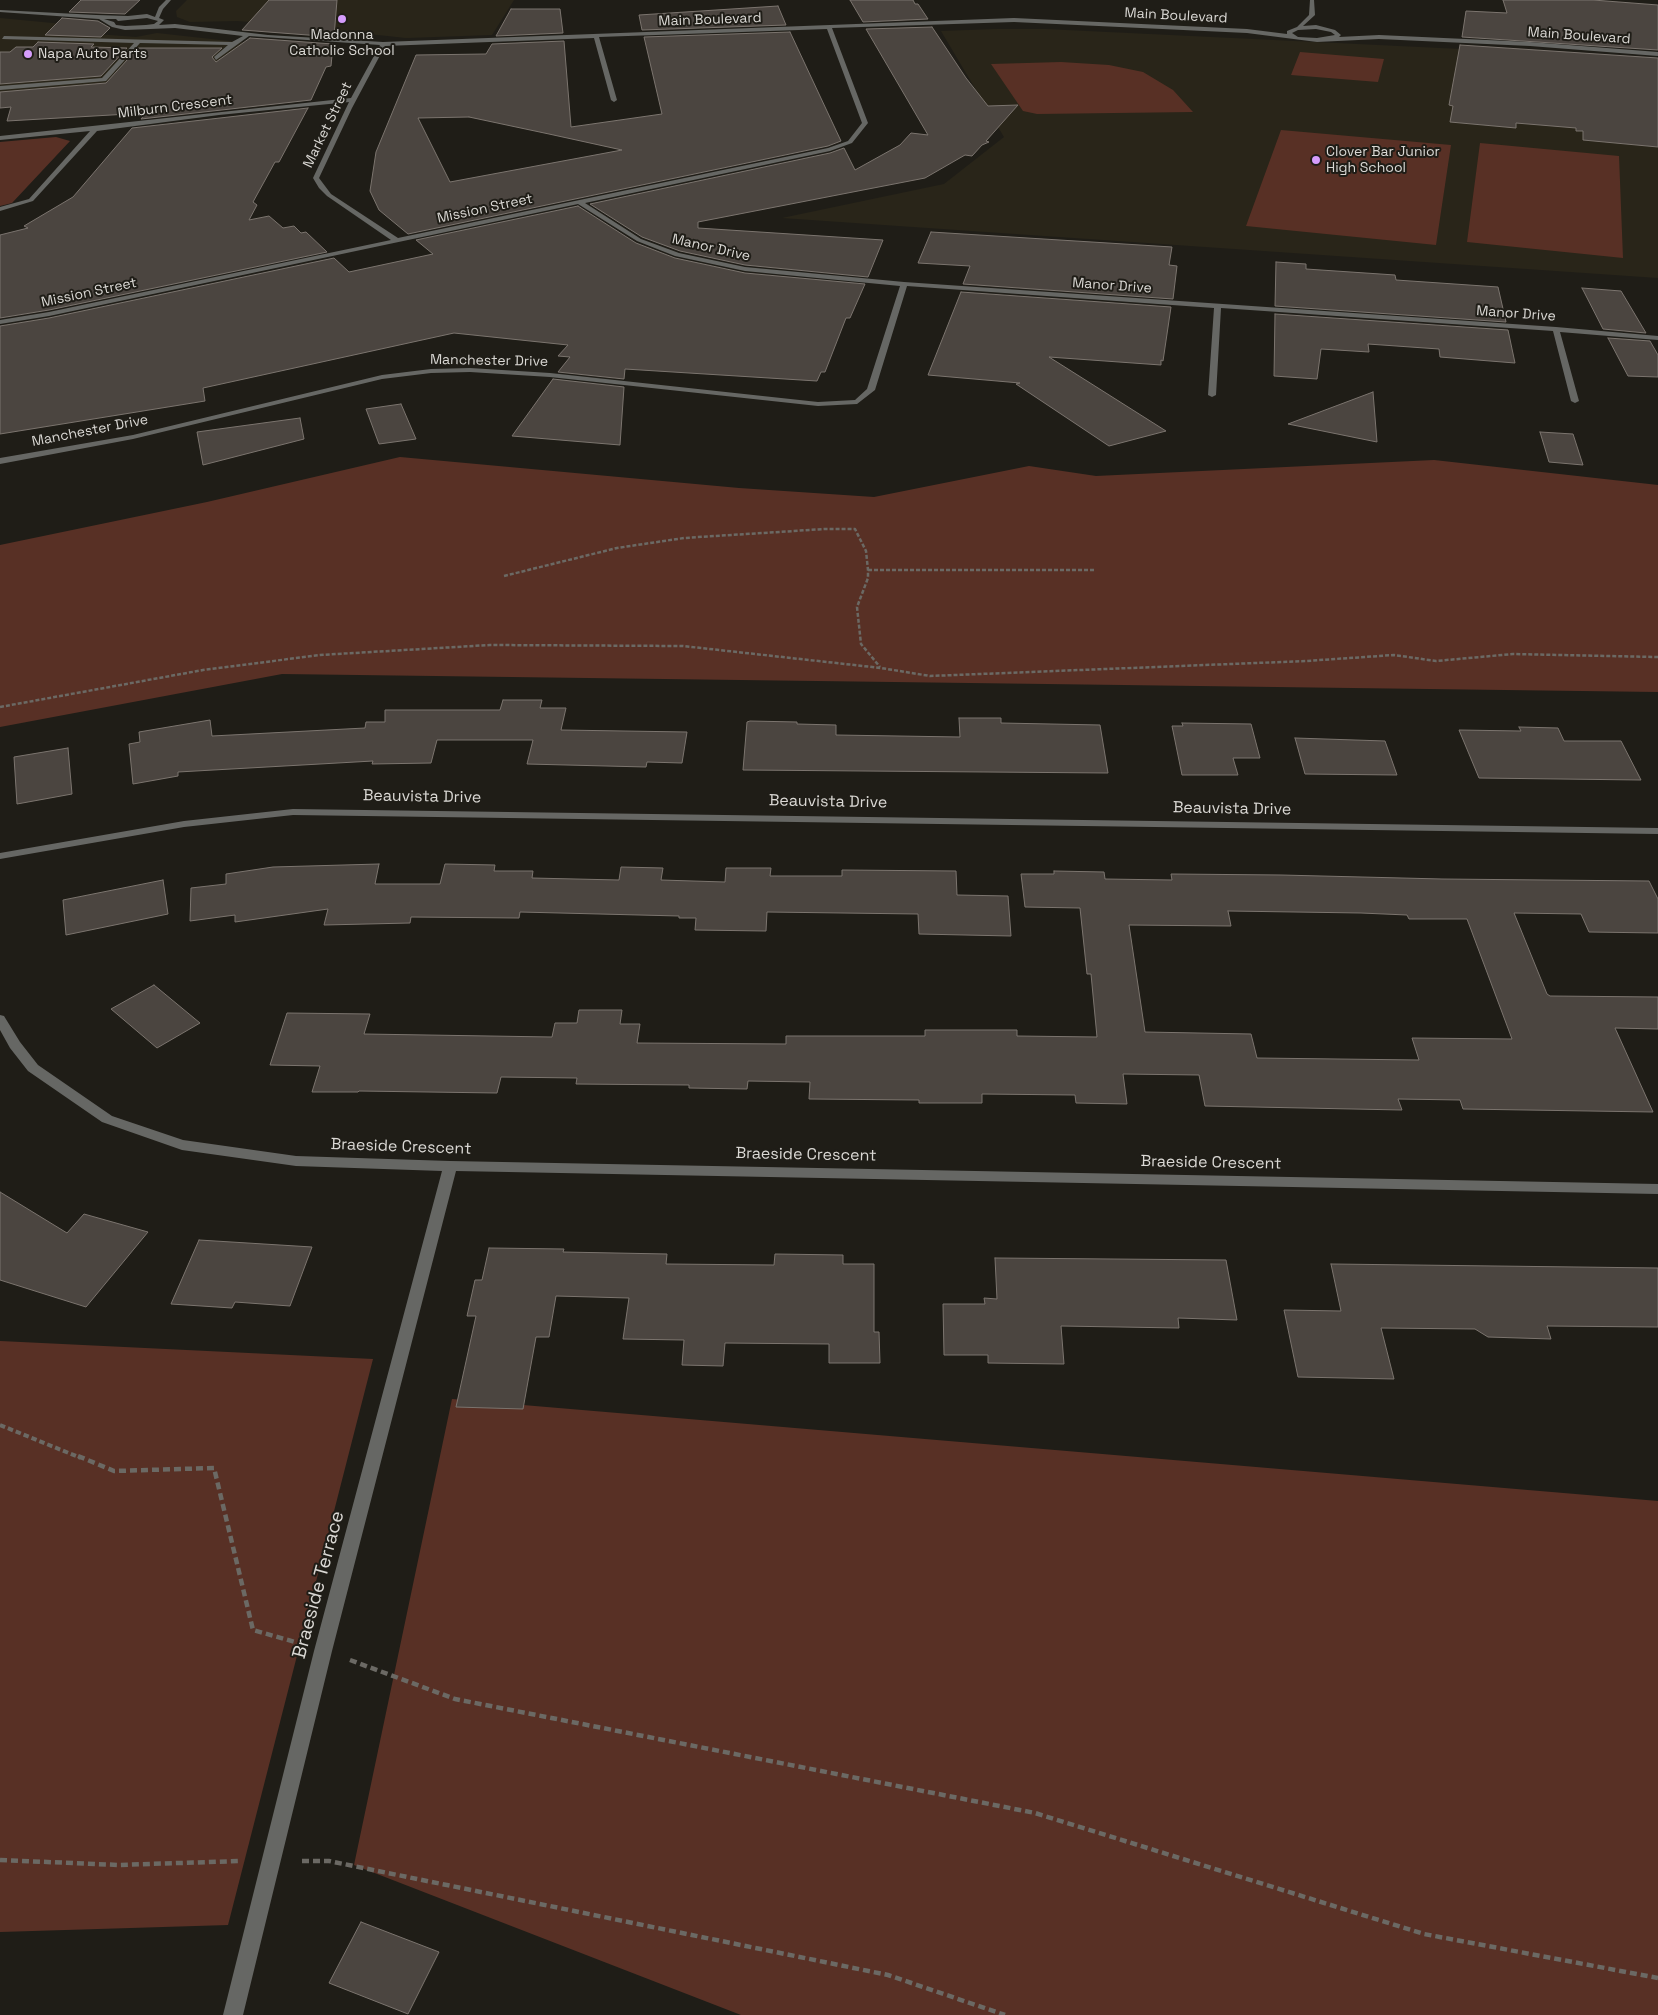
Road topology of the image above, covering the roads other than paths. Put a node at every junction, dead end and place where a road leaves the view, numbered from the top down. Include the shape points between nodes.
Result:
1 (169, 0) edge
2 (1312, 0) edge
3 (161, 8) junction
4 (0, 11) edge
5 (1312, 15) junction
6 (134, 16) junction
7 (96, 17) junction
8 (126, 17) junction
9 (159, 19) junction
10 (112, 23) junction
11 (175, 26) junction
12 (146, 27) junction
13 (829, 27) junction
14 (1297, 28) junction
15 (1247, 30) junction
16 (0, 31) edge
17 (1332, 31) junction
18 (248, 35) junction
19 (596, 35) junction
20 (1292, 36) junction
21 (1379, 37) junction
22 (2, 40) edge
23 (1330, 40) junction
24 (138, 42) junction
25 (233, 44) junction
26 (382, 44) junction
27 (1658, 54) edge
28 (216, 58) dead end
29 (0, 88) edge
30 (353, 100) junction
31 (614, 100) dead end
32 (95, 129) junction
33 (0, 138) edge
34 (579, 202) junction
35 (0, 209) edge
36 (398, 240) junction
37 (904, 284) junction
38 (1218, 305) junction
39 (0, 322) edge
40 (1556, 329) junction
41 (1658, 338) edge
42 (1212, 395) dead end
43 (1575, 401) dead end
44 (0, 461) edge
45 (1658, 832) edge
46 (0, 856) edge
47 (0, 1019) edge
48 (450, 1166) junction
49 (1658, 1189) edge
50 (233, 2015) edge

1 - 3 street
2 - 5 street
3 - 6 street
3 - 9 street
4 - 7 street, Main Boulevard
5 - 14 street
5 - 17 street
6 - 8 street, Main Boulevard
6 - 9 street, Main Boulevard
7 - 8 street, Main Boulevard
7 - 10 street, Main Boulevard
8 - 10 street, Main Boulevard
9 - 11 street, Main Boulevard
9 - 12 street, Main Boulevard
10 - 12 street, Main Boulevard via 125,28
11 - 12 street, Main Boulevard
11 - 18 street, Main Boulevard
13 - 15 street, Main Boulevard via 1014,20
13 - 19 street, Main Boulevard
13 - 34 street, Mission Street via 866,123 850,142 830,149
14 - 15 street, Main Boulevard
14 - 17 street, Main Boulevard via 1316,27
14 - 20 street via 1289,32
15 - 20 street, Main Boulevard
16 - 22 street via 11,31
17 - 21 street, Main Boulevard
17 - 23 street via 1338,35
18 - 25 street
18 - 26 street, Main Boulevard
19 - 26 street, Main Boulevard
19 - 31 street
20 - 23 street, Main Boulevard
21 - 23 street, Main Boulevard
21 - 27 street, Main Boulevard
22 - 24 street
24 - 25 street
24 - 29 street via 104,80
25 - 28 street
26 - 30 street, Market Street
30 - 32 street, Milburn Crescent
30 - 36 street, Market Street via 316,178 329,195
32 - 33 street, Milburn Crescent
32 - 35 street via 31,200
34 - 36 street, Mission Street
34 - 37 street, Manor Drive via 639,240 677,255 745,269
36 - 39 street, Mission Street
37 - 38 street, Manor Drive
37 - 44 street, Manchester Drive via 871,390 857,402 818,404 550,374 431,371 382,377 133,437
38 - 40 street, Manor Drive
38 - 42 street
40 - 41 street, Manor Drive
40 - 43 street
45 - 46 street, Beauvista Drive via 293,812 184,824
47 - 48 street, Braeside Crescent via 33,1068 107,1118 182,1145 296,1161
48 - 49 street, Braeside Crescent
48 - 50 street, Braeside Terrace via 323,1651

